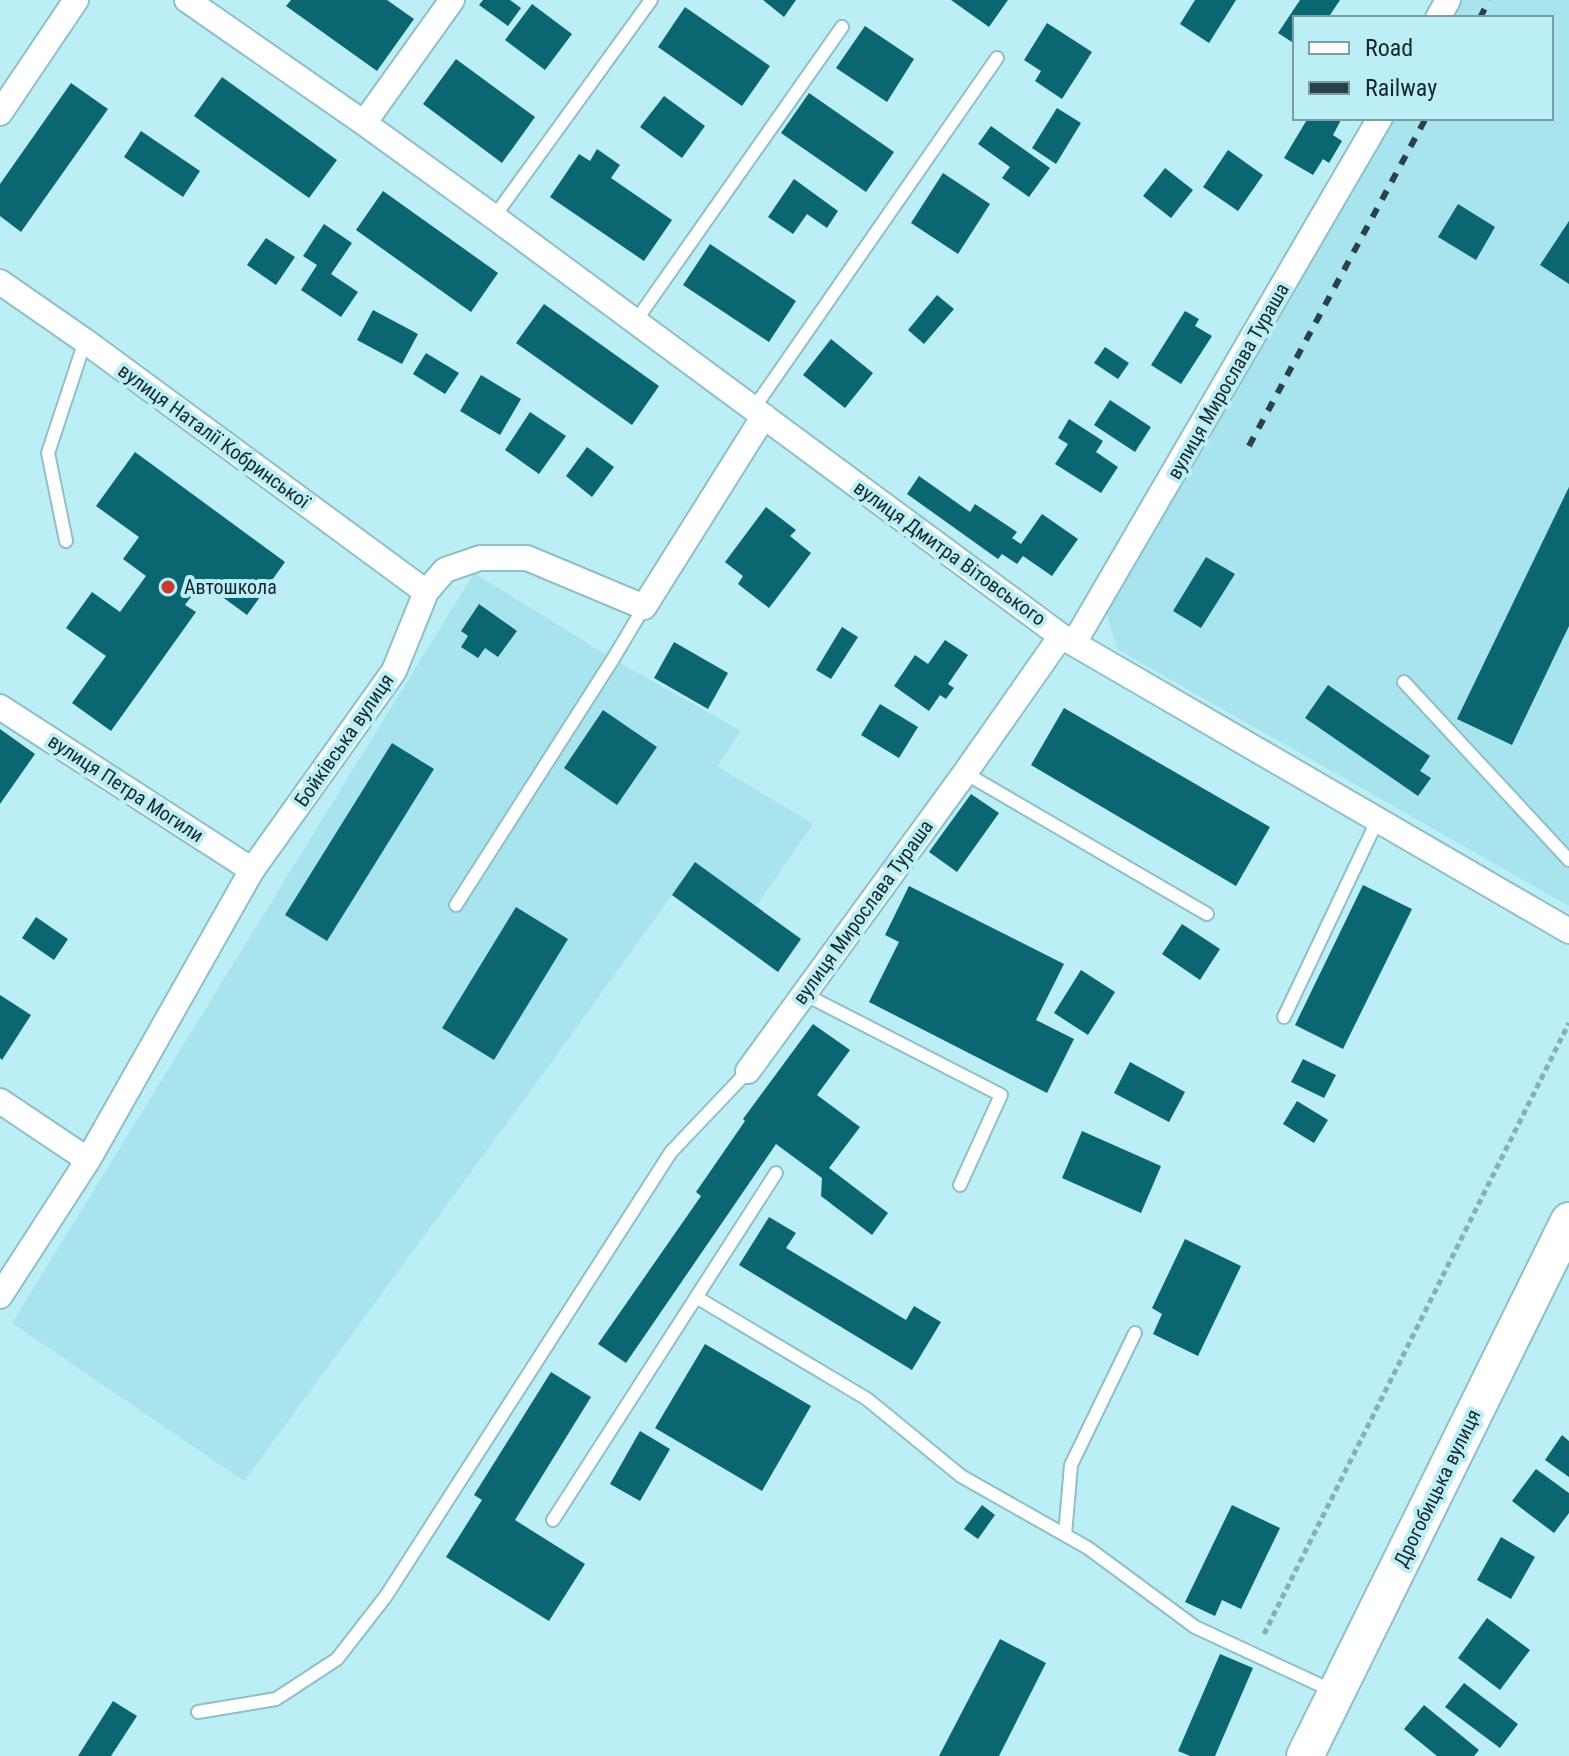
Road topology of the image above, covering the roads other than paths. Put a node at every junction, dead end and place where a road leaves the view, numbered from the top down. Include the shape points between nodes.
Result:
1 (76, 0) edge
2 (187, 0) edge
3 (452, 0) edge
4 (651, 0) edge
5 (842, 27) dead end
6 (997, 58) dead end
7 (0, 113) edge
8 (1379, 120) edge
9 (364, 123) junction
10 (494, 217) junction
11 (0, 282) edge
12 (635, 322) junction
13 (85, 341) junction
14 (759, 412) junction
15 (66, 541) dead end
16 (426, 592) junction
17 (644, 607) junction
18 (1068, 639) junction
19 (1404, 682) dead end
20 (0, 707) edge
21 (965, 773) junction
22 (1378, 819) junction
23 (1569, 860) edge
24 (252, 870) junction
25 (456, 905) dead end
26 (1207, 914) dead end
27 (1569, 931) edge
28 (804, 994) junction
29 (1284, 1017) dead end
30 (748, 1071) joint
31 (0, 1101) edge
32 (88, 1160) junction
33 (776, 1173) dead end
34 (960, 1185) dead end
35 (1566, 1240) edge
36 (0, 1296) edge
37 (696, 1297) junction
38 (1135, 1333) dead end
39 (553, 1520) dead end
40 (1065, 1535) junction
41 (1336, 1692) junction
42 (198, 1712) dead end
43 (1305, 1756) edge

1 - 7 street
2 - 9 street, вулиця Дмитра Вітовського
3 - 9 street
4 - 10 lane
5 - 12 lane
6 - 14 lane
8 - 18 street, вулиця Мирослава Тураша
9 - 10 street, вулиця Дмитра Вітовського
10 - 12 street, вулиця Дмитра Вітовського
11 - 13 street, вулиця Наталії Кобринської
12 - 14 street, вулиця Дмитра Вітовського
13 - 15 lane via 48,453
13 - 16 street, вулиця Наталії Кобринської
14 - 17 street
14 - 18 street, вулиця Дмитра Вітовського
16 - 17 street, Бойківська вулиця via 445,570 480,558 527,558
16 - 24 street, Бойківська вулиця via 394,671
17 - 25 lane
18 - 21 street, вулиця Мирослава Тураша
18 - 22 street, вулиця Дмитра Вітовського
19 - 23 lane
20 - 24 street, вулиця Петра Могили
21 - 26 lane
21 - 28 street, вулиця Мирослава Тураша
22 - 27 street, вулиця Дмитра Вітовського
22 - 29 lane
24 - 32 street, Бойківська вулиця
28 - 30 street, вулиця Мирослава Тураша
28 - 34 lane via 1001,1095
30 - 42 lane via 671,1152 386,1596 337,1659 276,1699
31 - 32 street
32 - 36 street, Бойківська вулиця
33 - 37 lane
35 - 41 main road, Дрогобицька вулиця
37 - 39 lane
37 - 40 lane via 867,1399 961,1476
38 - 40 lane via 1071,1465
40 - 41 lane via 1195,1627
41 - 43 main road, Дрогобицька вулиця

